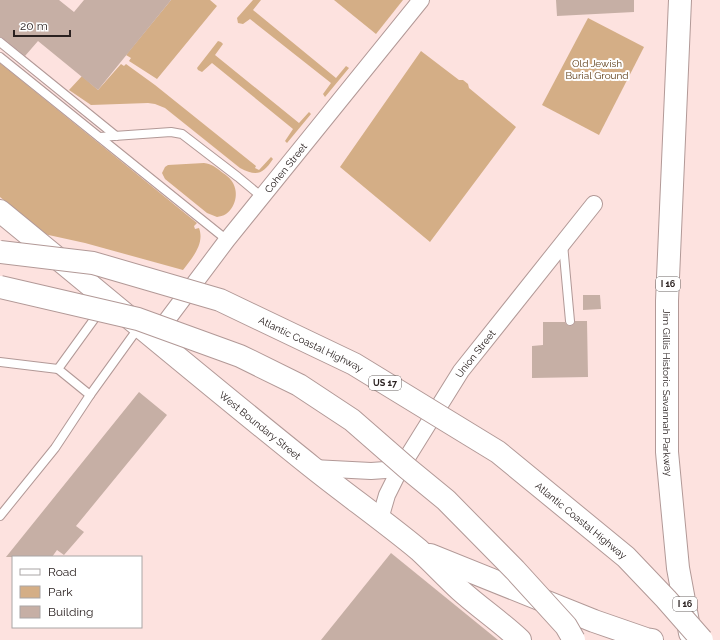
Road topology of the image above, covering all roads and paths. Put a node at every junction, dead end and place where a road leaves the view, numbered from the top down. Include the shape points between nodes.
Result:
1 (421, 0) edge
2 (680, 0) edge
3 (0, 42) edge
4 (0, 57) edge
5 (116, 136) junction
6 (100, 137) junction
7 (262, 197) junction
8 (594, 204) dead end
9 (0, 211) edge
10 (227, 240) junction
11 (563, 243) junction
12 (0, 252) edge
13 (0, 287) edge
14 (108, 300) junction
15 (570, 321) dead end
16 (146, 332) junction
17 (0, 362) edge
18 (58, 369) junction
19 (90, 396) junction
20 (313, 468) junction
21 (400, 469) junction
22 (0, 516) edge
23 (380, 519) junction
24 (420, 551) junction
25 (520, 640) edge
26 (574, 640) edge
27 (648, 640) edge
28 (692, 640) edge
29 (702, 640) edge

1 - 7 street, Cohen Street
2 - 28 main road, Jim Gillis Historic Savannah Parkway / I 16, bridge via 667,301 667,452 678,568
3 - 5 lane
4 - 6 lane
5 - 6 lane
5 - 7 lane via 171,132 182,134
6 - 10 lane
7 - 10 street, Cohen Street
8 - 11 street, Union Street
9 - 14 main road, West Boundary Street
10 - 16 street, Cohen Street
11 - 15 lane
11 - 21 street, Union Street via 461,371
12 - 29 main road, Atlantic Coastal Highway / US 17, bridge via 93,263 220,300 354,364 498,452 626,557
13 - 26 main road, bridge via 138,319 240,356 299,385 352,420 446,500 516,570 566,626
14 - 16 main road, West Boundary Street
14 - 18 lane
16 - 19 lane
16 - 20 main road, West Boundary Street
17 - 18 lane
18 - 19 lane
19 - 22 lane via 55,448
20 - 21 street via 372,471
20 - 23 main road, West Boundary Street
21 - 23 street, Union Street via 387,495
23 - 24 main road, West Boundary Street
24 - 25 main road, West Boundary Street via 461,591
24 - 27 main road

